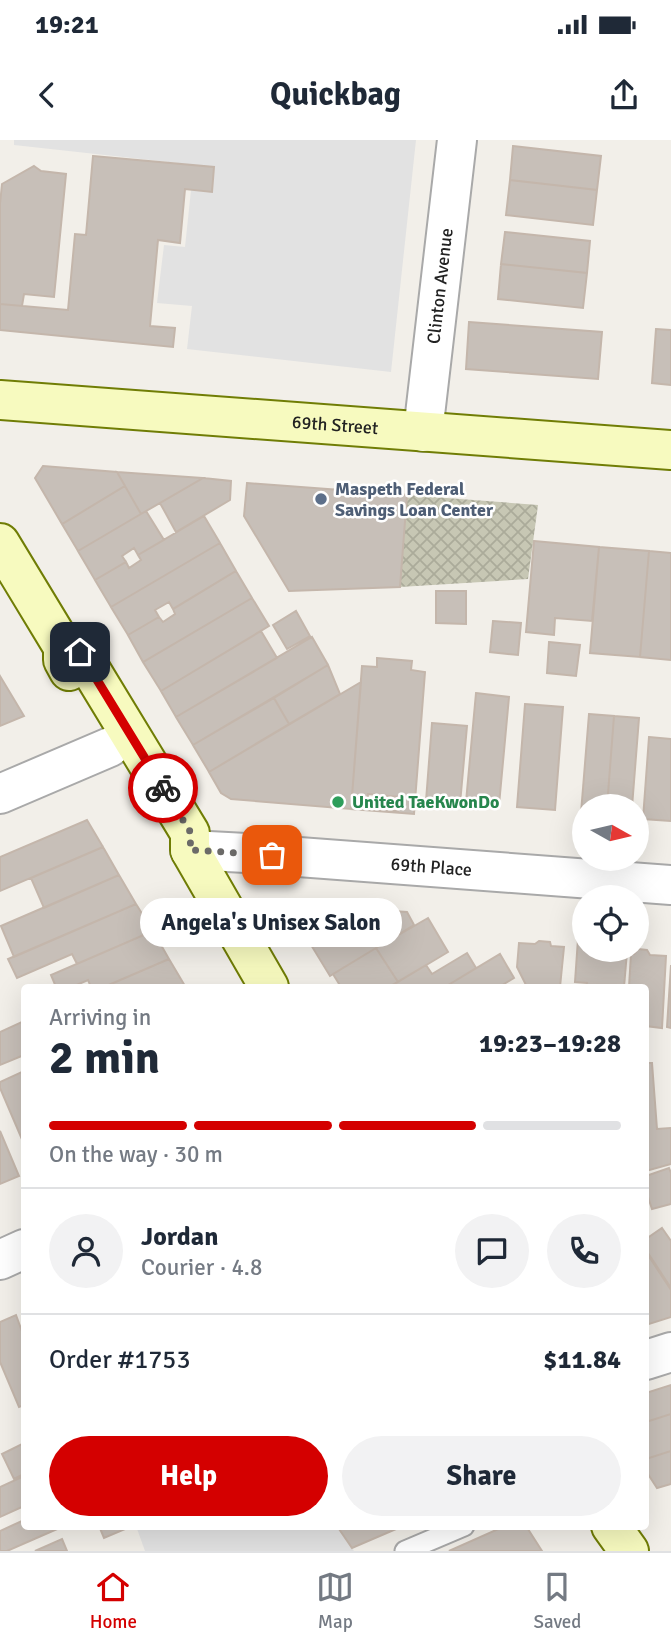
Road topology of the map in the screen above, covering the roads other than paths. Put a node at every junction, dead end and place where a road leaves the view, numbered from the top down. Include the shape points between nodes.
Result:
1 (457, 140) edge
2 (0, 400) edge
3 (423, 432) junction
4 (671, 450) edge
5 (0, 543) edge
6 (63, 647) junction
7 (110, 747) junction
8 (0, 794) edge
9 (190, 850) junction
10 (671, 885) edge
11 (267, 984) edge
12 (21, 1251) edge
13 (0, 1260) edge
14 (671, 1352) edge
15 (649, 1359) edge
16 (455, 1530) edge
17 (614, 1530) edge
18 (405, 1551) edge
19 (629, 1551) edge

1 - 3 street, Clinton Avenue
2 - 3 main road, 69th Street
3 - 4 main road, 69th Street
5 - 6 main road
6 - 7 main road via 62,660
6 - 9 main road via 80,652 191,833
7 - 8 street
7 - 9 main road via 174,849
9 - 10 street, 69th Place
9 - 11 main road
12 - 13 street
14 - 15 street
16 - 18 lane
17 - 19 main road

